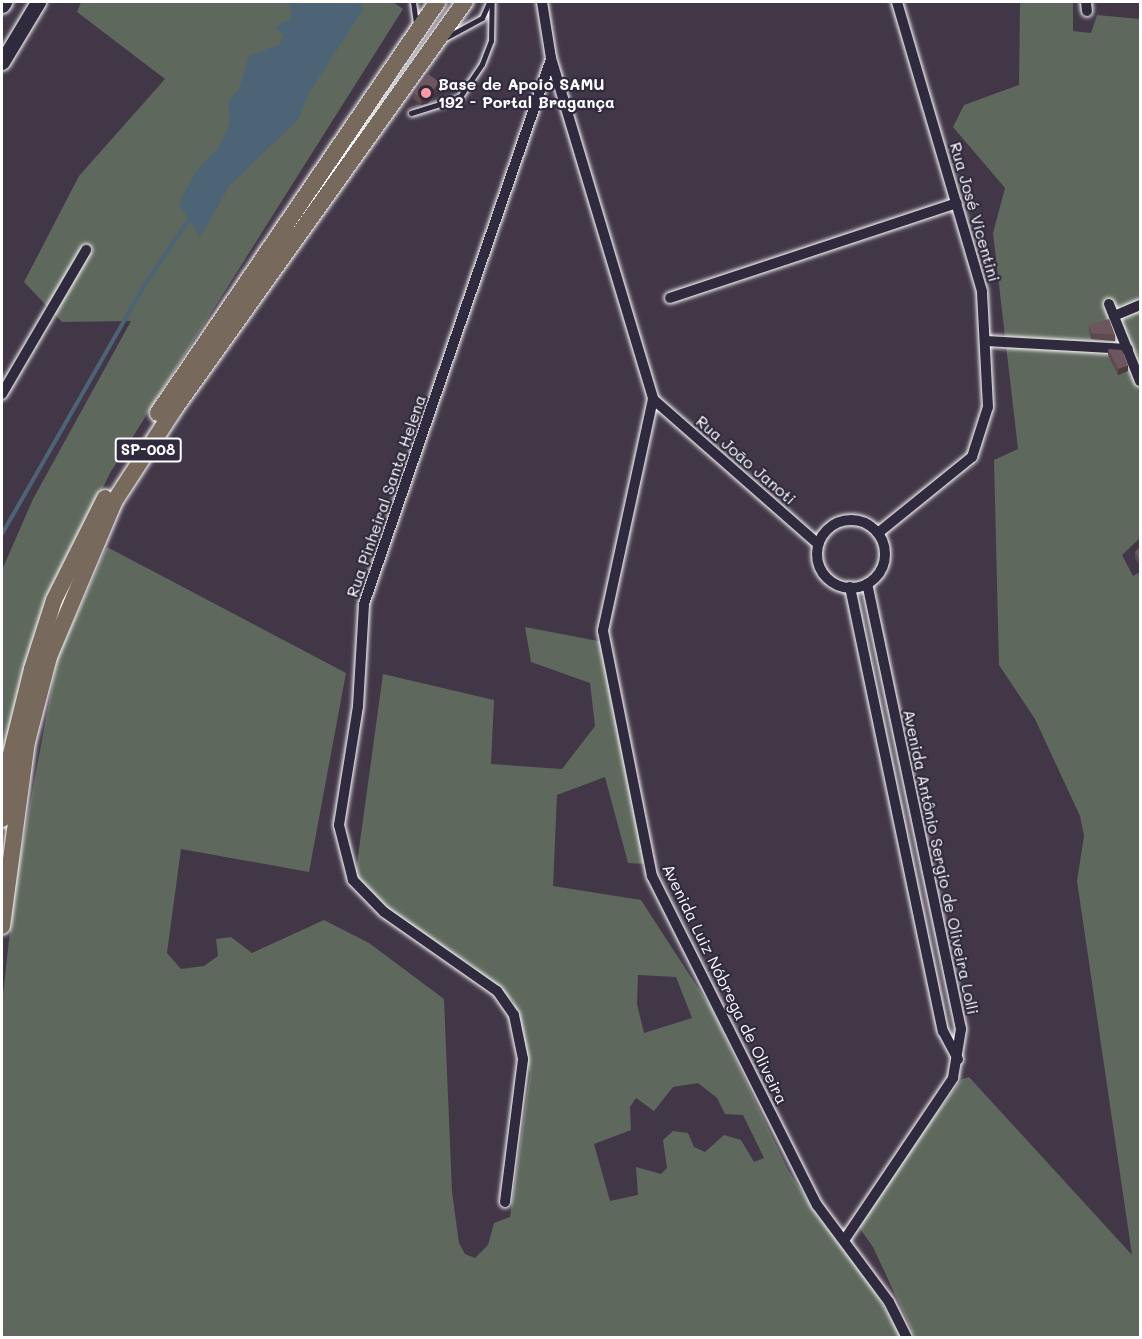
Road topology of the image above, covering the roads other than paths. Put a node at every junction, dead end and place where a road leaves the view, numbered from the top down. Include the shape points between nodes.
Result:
1 (38, 2) edge
2 (413, 2) edge
3 (437, 2) edge
4 (465, 2) edge
5 (490, 2) edge
6 (542, 2) edge
7 (897, 2) edge
8 (482, 18) junction
9 (493, 20) junction
10 (417, 30) junction
11 (440, 40) junction
12 (551, 58) junction
13 (2, 62) edge
14 (411, 113) dead end
15 (957, 203) junction
16 (86, 250) dead end
17 (670, 298) dead end
18 (1109, 304) dead end
19 (1140, 305) edge
20 (1114, 316) junction
21 (986, 341) junction
22 (1128, 349) junction
23 (1140, 381) edge
24 (2, 394) edge
25 (653, 399) junction
26 (878, 533) junction
27 (818, 544) junction
28 (867, 584) junction
29 (850, 587) junction
30 (2, 819) edge
31 (2, 926) edge
32 (958, 1059) junction
33 (505, 1202) dead end
34 (845, 1239) junction
35 (907, 1338) edge

1 - 13 street
2 - 10 lane
3 - 10 main road, SP-008
4 - 11 main road, SP-008
5 - 8 lane
5 - 9 lane
6 - 12 street
7 - 15 street, Rua José Vicentini
8 - 9 lane
8 - 11 lane
9 - 14 lane via 491,41 482,64 459,98
10 - 11 lane via 417,50
10 - 30 main road, SP-008 via 198,351 102,503 54,600 32,669 9,762
11 - 31 main road, SP-008 via 323,197 114,502 49,657 27,742
12 - 25 street
12 - 33 street, Rua Pinheiral Santa Helena via 364,604 358,706 339,825 352,880 384,912 497,991 514,1015 524,1059
15 - 17 street
15 - 21 street, Rua José Vicentini via 982,291
16 - 24 street
18 - 20 street
19 - 20 street
20 - 22 street
21 - 22 street
21 - 26 street, Rua José Vicentini via 988,406 972,457
22 - 23 street
25 - 27 street, Rua João Janoti
25 - 34 street, Avenida Luiz Nóbrega de Oliveira via 603,631 652,876 817,1205
26 - 27 street via 861,521 840,522 823,534
26 - 28 street via 885,555 876,577
27 - 29 street via 818,564 824,575 833,583
28 - 29 street
28 - 32 street, Avenida Antônio Sergio de Oliveira Lolli via 961,1029
29 - 32 street, Avenida Antônio Sergio de Oliveira Lolli via 943,1031
32 - 34 street via 953,1078
34 - 35 street, Avenida Luiz Nóbrega de Oliveira via 889,1302

